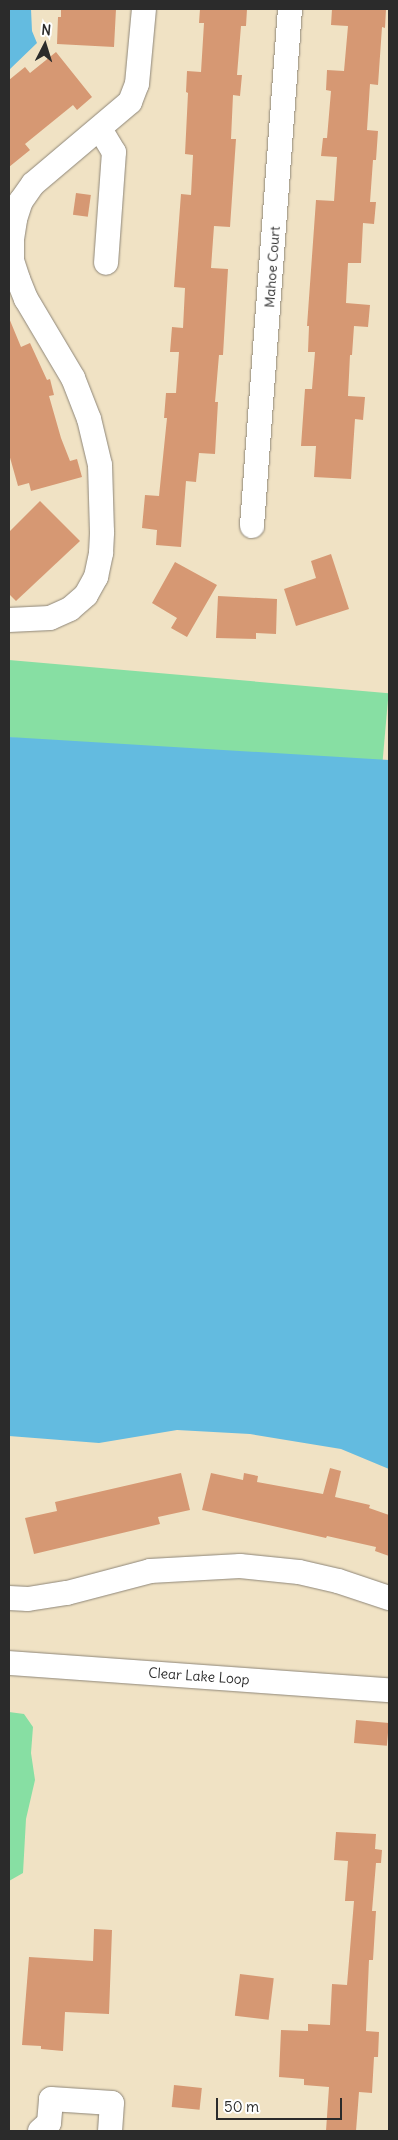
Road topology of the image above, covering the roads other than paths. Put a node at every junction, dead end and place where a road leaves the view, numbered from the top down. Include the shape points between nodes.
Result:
1 (144, 9) edge
2 (290, 9) edge
3 (100, 128) junction
4 (106, 263) dead end
5 (252, 526) dead end
6 (9, 620) edge
7 (9, 1598) edge
8 (389, 1598) edge
9 (9, 1663) edge
10 (389, 1690) edge
11 (40, 2131) edge
12 (110, 2131) edge

1 - 3 street via 137,84 130,102
2 - 5 street, Mahoe Court
3 - 4 street via 114,152
3 - 6 street via 33,184 21,201 15,219 12,261 26,299 72,378 89,419 103,488 101,554 96,577 86,595 70,609 50,618
7 - 8 street via 28,1599 58,1594 150,1571 240,1566 306,1574
9 - 10 street, Clear Lake Loop
11 - 12 street via 49,2122 51,2099 112,2103

